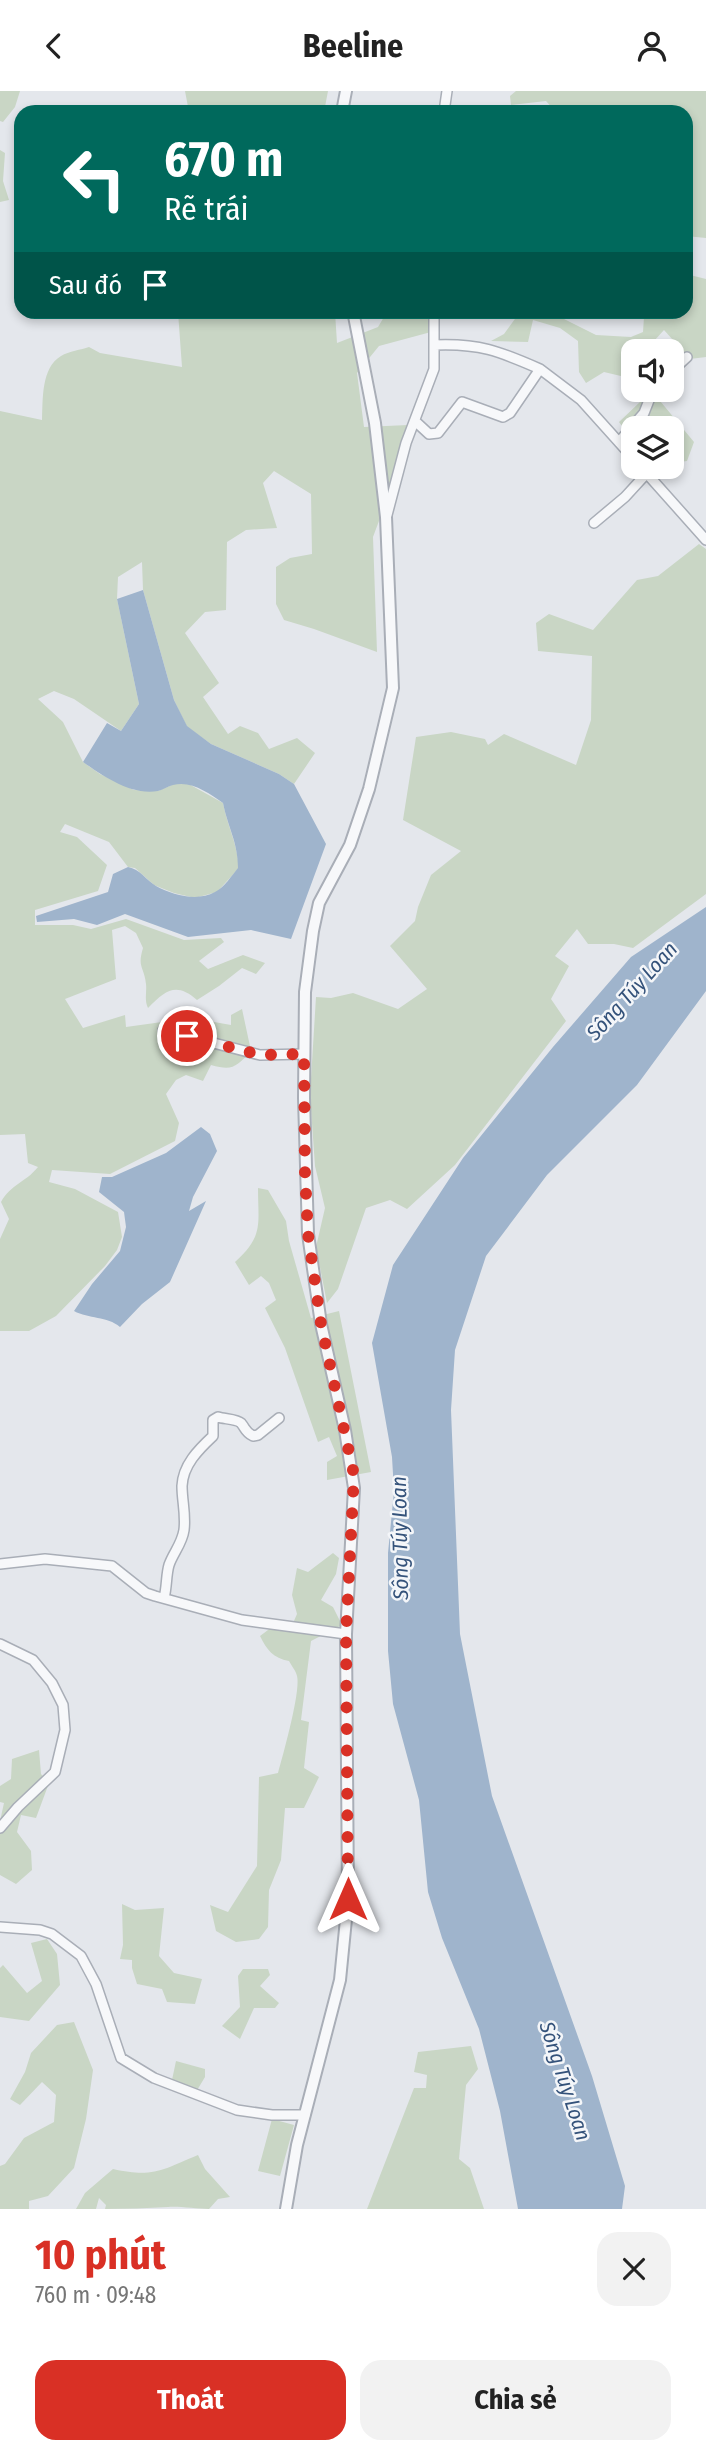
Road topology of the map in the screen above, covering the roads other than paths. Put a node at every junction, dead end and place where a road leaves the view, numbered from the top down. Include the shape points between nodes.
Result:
1 (355, 319) edge
2 (434, 319) edge
3 (434, 345) junction
4 (687, 357) dead end
5 (684, 360) edge
6 (540, 369) junction
7 (648, 402) edge
8 (415, 421) junction
9 (619, 442) junction
10 (621, 444) edge
11 (637, 479) edge
12 (652, 479) edge
13 (386, 517) junction
14 (594, 523) dead end
15 (706, 540) edge
16 (163, 1030) dead end
17 (304, 1054) junction
18 (279, 1418) dead end
19 (0, 1564) edge
20 (164, 1598) junction
21 (346, 1634) junction
22 (0, 1644) edge
23 (0, 1828) edge
24 (0, 1927) edge
25 (305, 2115) junction
26 (286, 2209) edge

1 - 13 street via 375,423
2 - 3 street
3 - 6 street via 493,349
3 - 8 street via 434,369
4 - 5 street
6 - 8 street via 503,417 462,402 438,433 429,434
6 - 9 street via 581,400
7 - 9 street
8 - 13 street
9 - 10 street
11 - 14 street via 613,509
12 - 15 street
13 - 17 street via 393,688 369,789 350,845 319,903 305,992
16 - 17 street via 260,1055
17 - 21 street via 308,1234 321,1324 354,1475
18 - 20 street via 253,1436 240,1422 213,1420 213,1436 194,1455 185,1473 184,1531 169,1565
19 - 20 street via 46,1559 112,1566 146,1593
20 - 21 street via 242,1620
21 - 25 street via 348,1899 340,1980
22 - 23 street via 33,1660 52,1683 63,1705 65,1730 55,1772
24 - 25 street via 52,1934 81,1956 96,1984 121,2058 128,2064 237,2110
25 - 26 street

